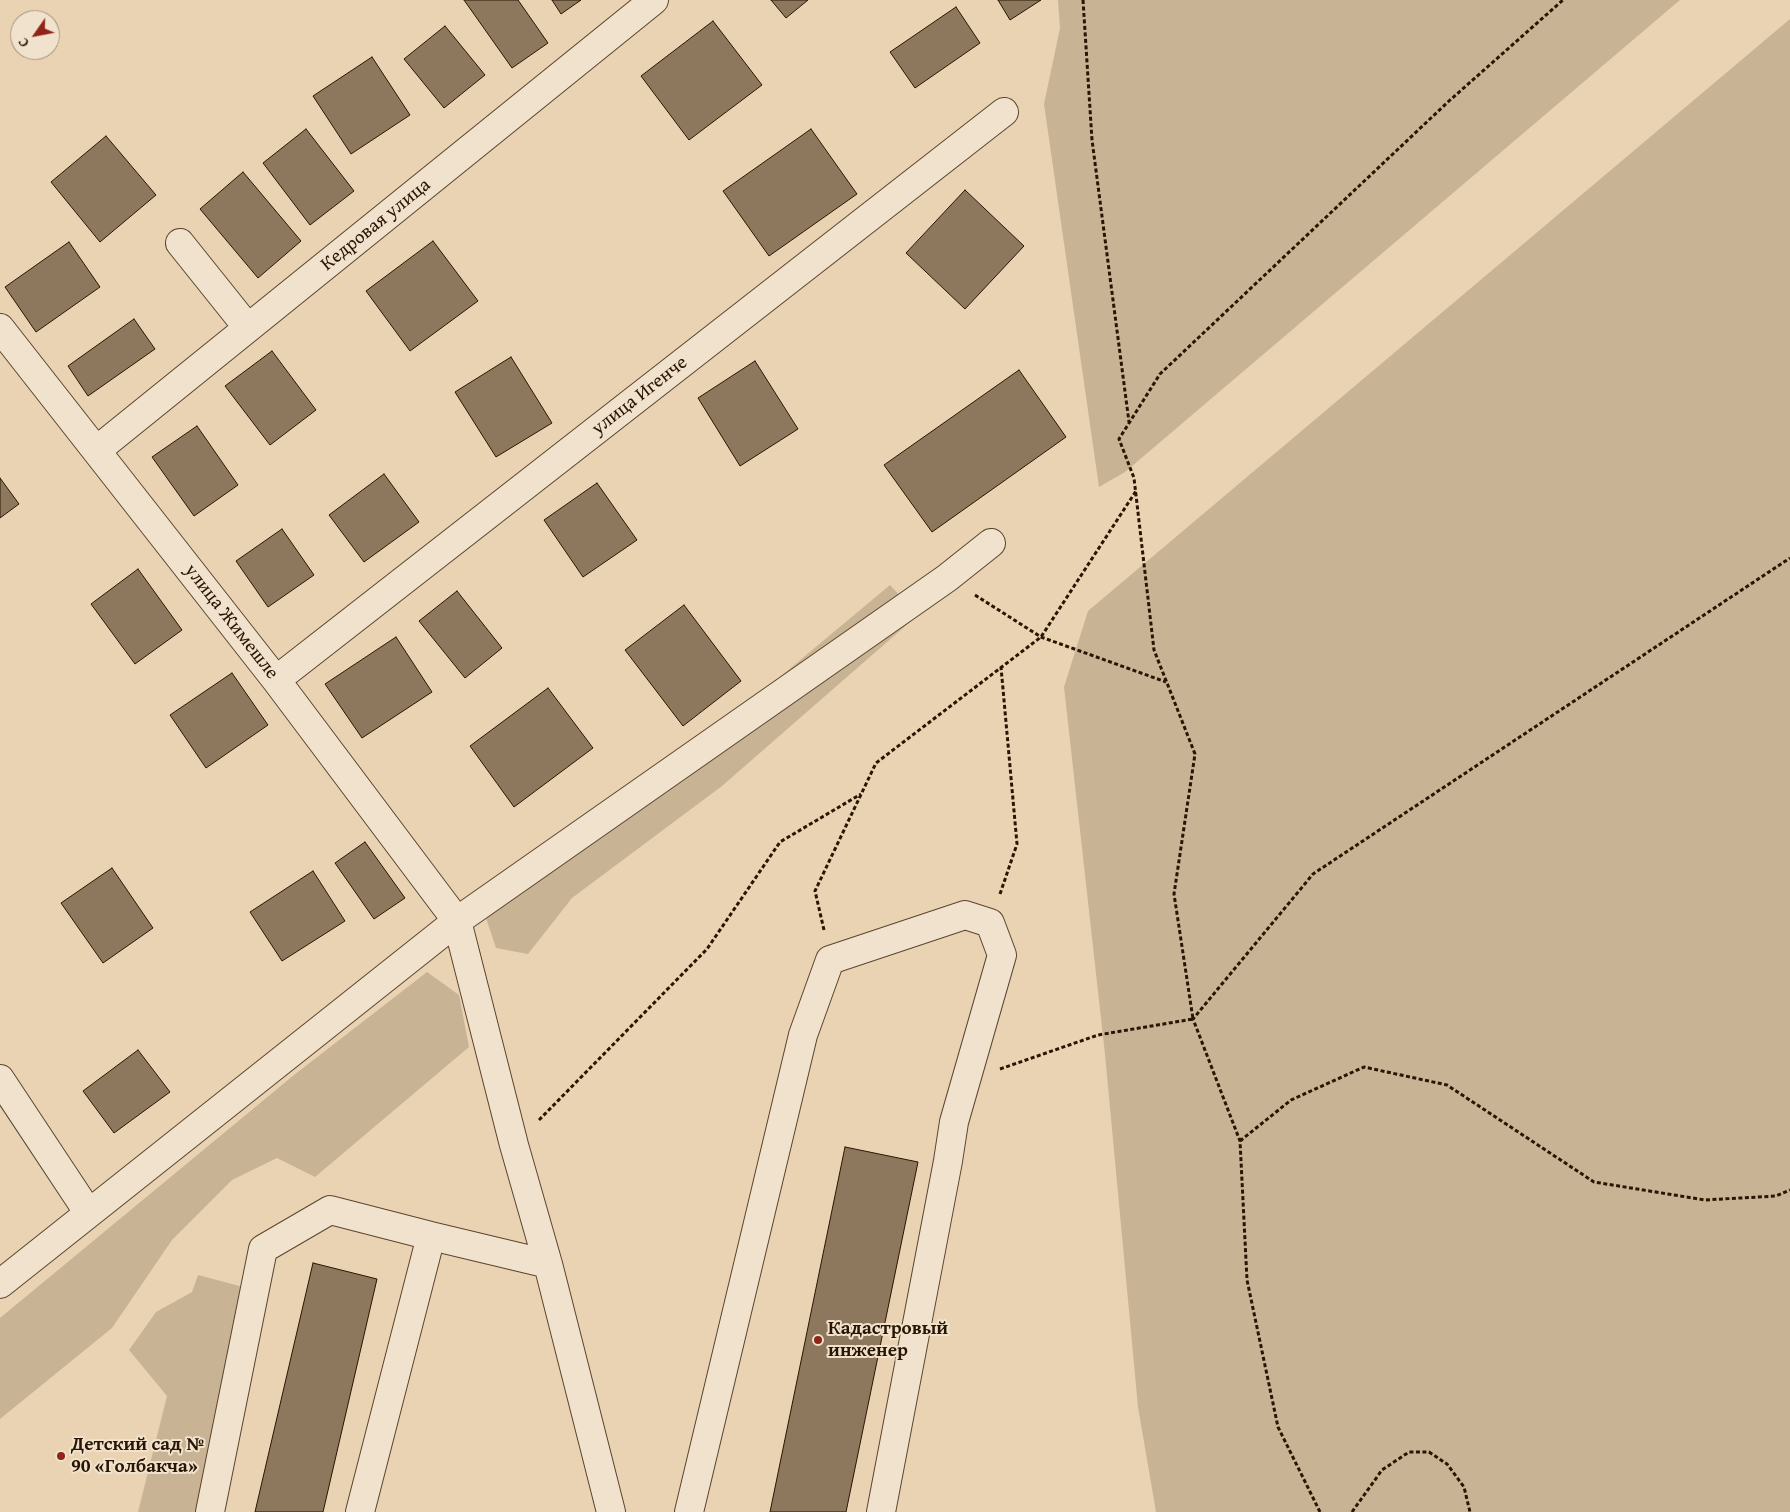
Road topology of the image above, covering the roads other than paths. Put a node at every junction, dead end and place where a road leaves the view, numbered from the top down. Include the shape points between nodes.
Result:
1 (654, 0) edge
2 (1004, 112) dead end
3 (180, 243) dead end
4 (0, 328) edge
5 (248, 328) junction
6 (97, 450) junction
7 (991, 543) dead end
8 (276, 680) junction
9 (457, 921) junction
10 (0, 1080) edge
11 (88, 1212) junction
12 (431, 1236) junction
13 (548, 1264) junction
14 (0, 1284) edge
15 (210, 1512) edge
16 (360, 1512) edge
17 (611, 1512) edge
18 (689, 1512) edge
19 (881, 1512) edge

1 - 5 street, Кедровая улица
2 - 8 street, улица Игенче
3 - 5 street
4 - 6 street, улица Жимешле
5 - 6 street, Кедровая улица
6 - 8 street, улица Жимешле
7 - 9 street via 947,578
8 - 9 street, улица Жимешле
9 - 11 street
9 - 13 street via 514,1146
10 - 11 street
11 - 14 street
12 - 13 street
12 - 15 street via 330,1210 263,1249
12 - 16 street
13 - 17 street
18 - 19 street via 803,1035 830,960 966,915 990,923 1002,955 954,1122

